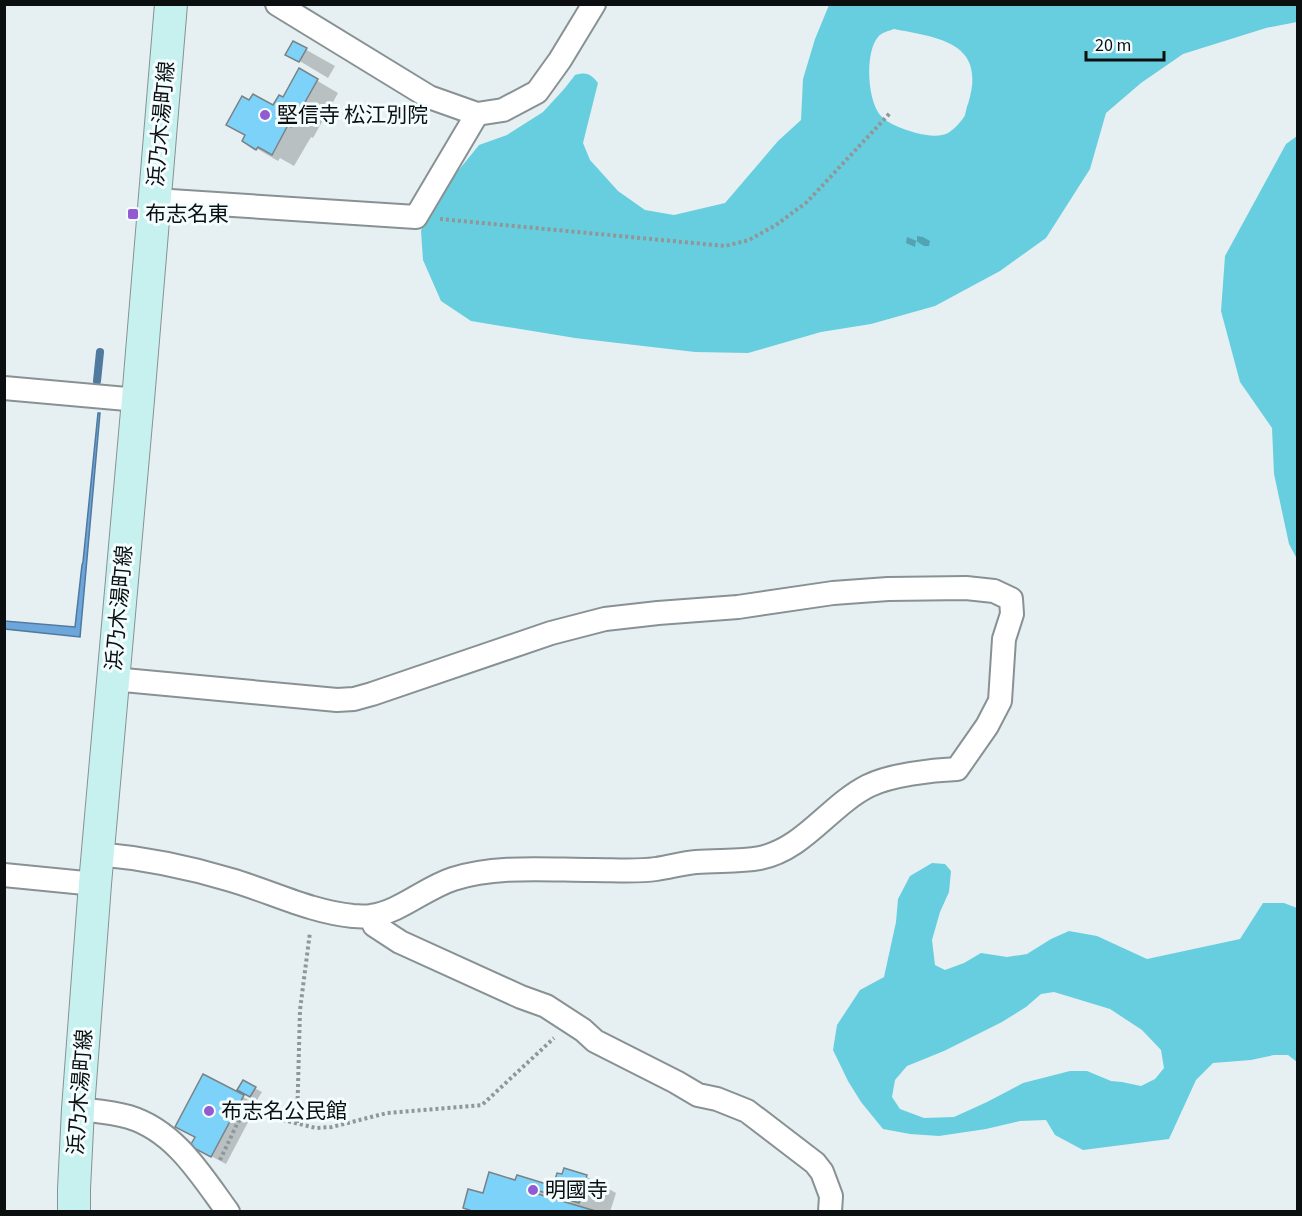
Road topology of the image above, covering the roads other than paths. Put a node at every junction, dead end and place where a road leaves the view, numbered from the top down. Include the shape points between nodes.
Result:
1 (171, 4) edge
2 (277, 4) edge
3 (594, 4) edge
4 (477, 114) junction
5 (155, 200) junction
6 (4, 388) edge
7 (138, 400) junction
8 (113, 679) junction
9 (97, 869) junction
10 (4, 875) edge
11 (371, 916) junction
12 (78, 1108) junction
13 (74, 1212) edge
14 (228, 1212) edge
15 (830, 1212) edge

1 - 5 main road, 浜乃木湯町線
2 - 4 street via 429,97
3 - 4 street via 537,92 502,110
4 - 5 street via 416,217
5 - 7 main road, 浜乃木湯町線
6 - 7 street
7 - 8 main road, 浜乃木湯町線
8 - 9 main road, 浜乃木湯町線
8 - 11 street via 354,699 551,633 605,619 888,589 966,588 994,591 1011,599 1000,701 957,769 932,770 869,785 773,855 656,869 478,873 452,879
9 - 10 street
9 - 11 street via 124,856 231,880 314,908
9 - 12 main road, 浜乃木湯町線
11 - 15 street via 374,925 400,942 546,1006 596,1041 698,1095 747,1112 815,1163 831,1197
12 - 13 main road, 浜乃木湯町線
12 - 14 street via 130,1118 163,1135 181,1150

